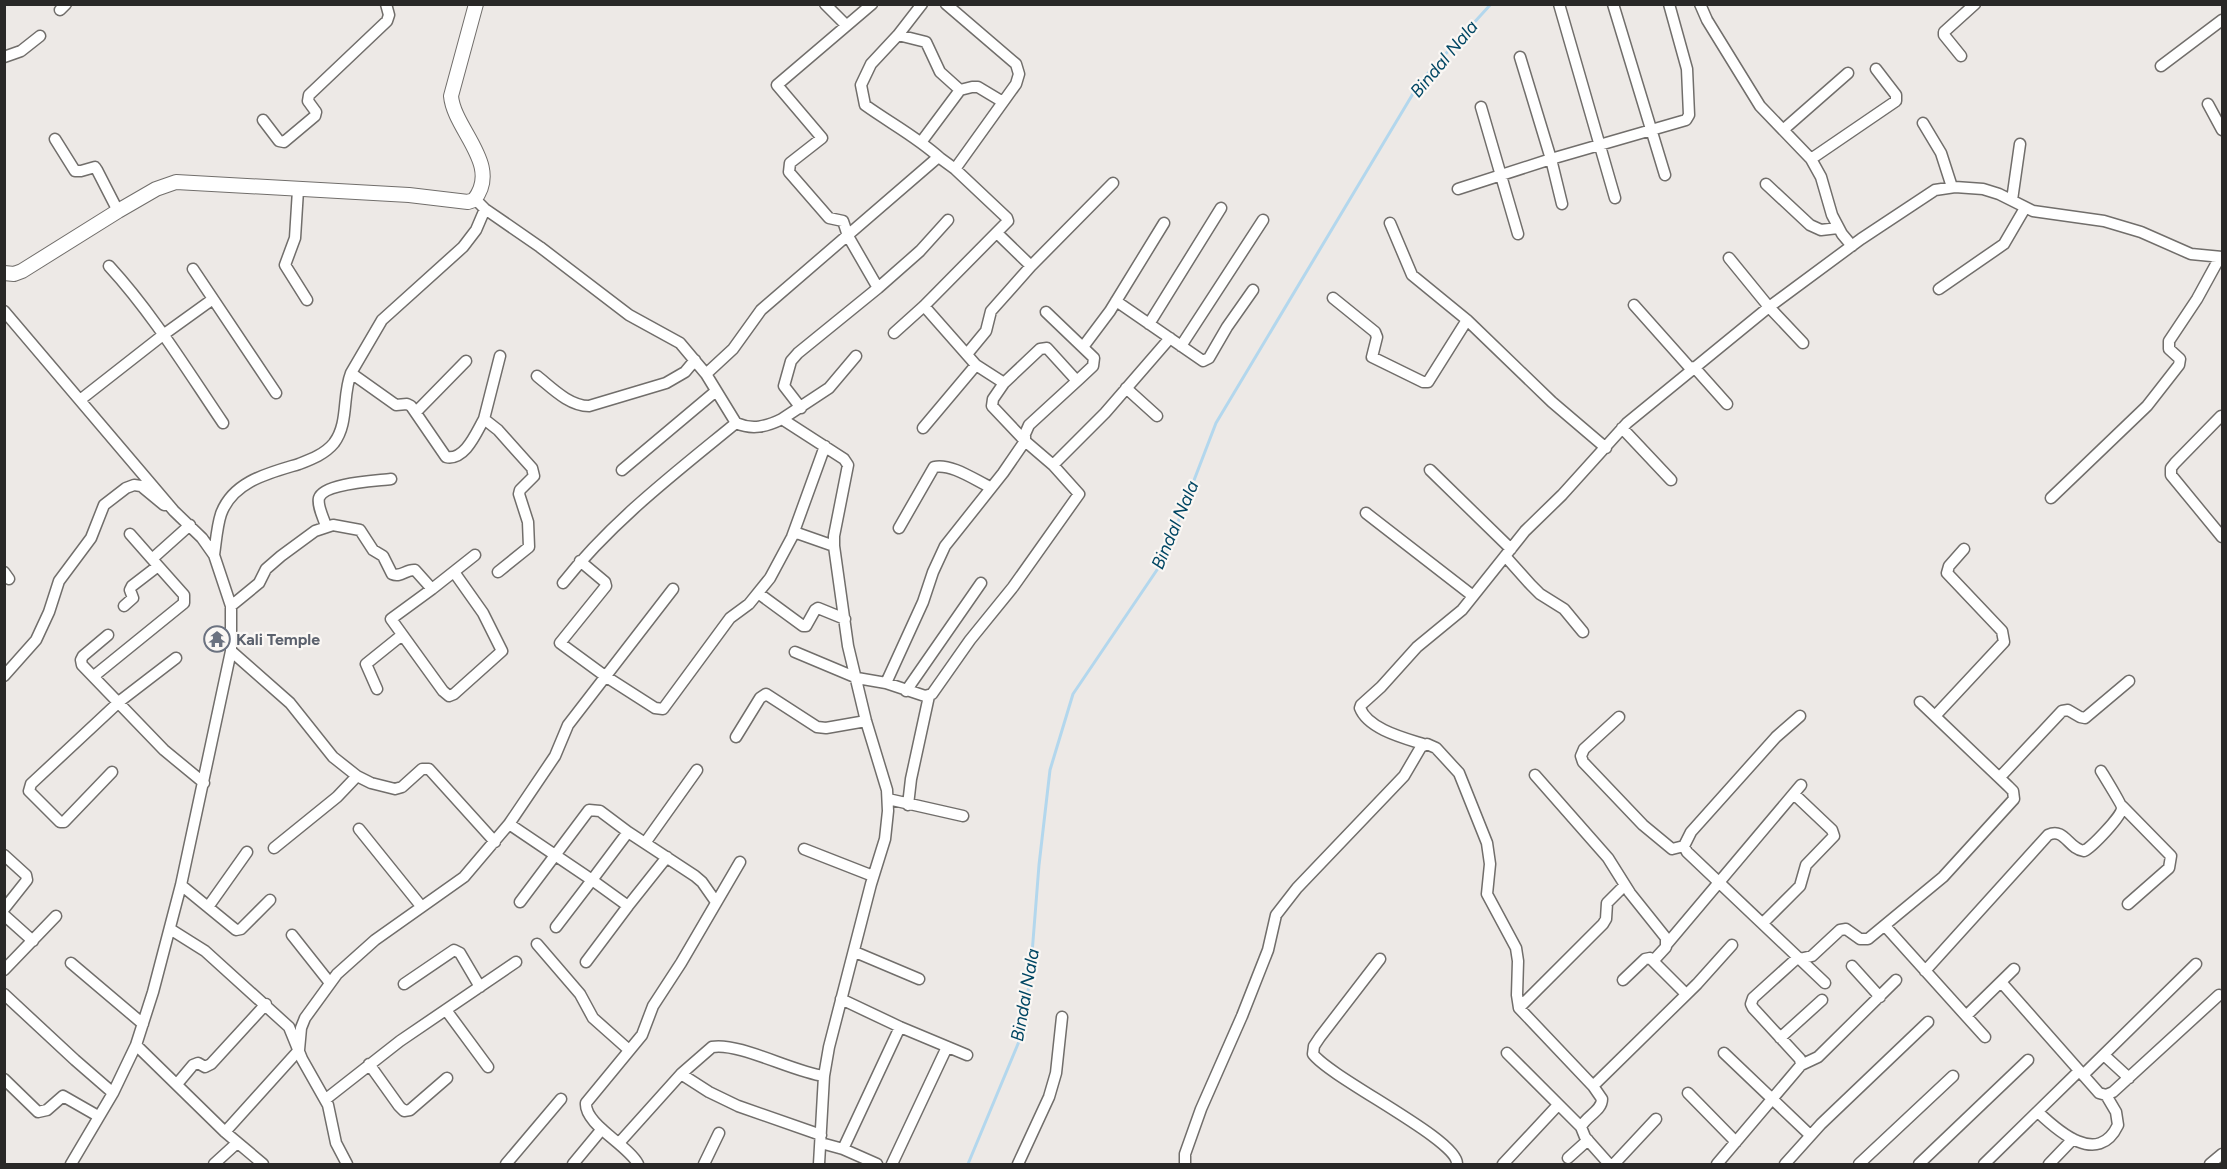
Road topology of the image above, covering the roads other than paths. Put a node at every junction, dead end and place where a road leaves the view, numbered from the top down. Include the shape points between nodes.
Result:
1 (386, 4) edge
2 (476, 4) edge
3 (825, 4) edge
4 (872, 4) edge
5 (922, 4) edge
6 (946, 4) edge
7 (1559, 4) edge
8 (1613, 4) edge
9 (1669, 4) edge
10 (1700, 4) edge
11 (1975, 4) edge
12 (2223, 20) edge
13 (846, 25) junction
14 (898, 35) junction
15 (40, 36) dead end
16 (4, 57) edge
17 (1520, 57) dead end
18 (1961, 57) dead end
19 (2161, 66) dead end
20 (1876, 69) dead end
21 (1848, 73) dead end
22 (960, 90) junction
23 (1003, 102) junction
24 (2208, 104) dead end
25 (1481, 107) dead end
26 (263, 120) dead end
27 (1923, 123) dead end
28 (1783, 130) junction
29 (2223, 130) edge
30 (1651, 132) junction
31 (55, 139) dead end
32 (922, 141) junction
33 (2020, 144) dead end
34 (1601, 146) junction
35 (940, 158) junction
36 (1551, 159) junction
37 (1811, 159) junction
38 (955, 169) junction
39 (1665, 174) dead end
40 (1500, 177) junction
41 (1113, 183) dead end
42 (1766, 184) dead end
43 (1952, 187) junction
44 (1458, 189) dead end
45 (298, 190) junction
46 (1615, 198) dead end
47 (2012, 200) junction
48 (480, 204) junction
49 (1562, 204) dead end
50 (1221, 208) dead end
51 (2025, 208) junction
52 (118, 210) junction
53 (948, 220) dead end
54 (1263, 220) dead end
55 (1164, 223) dead end
56 (1390, 223) dead end
57 (1838, 228) junction
58 (998, 233) junction
59 (1518, 234) dead end
60 (848, 236) junction
61 (1852, 246) junction
62 (2222, 257) edge
63 (1729, 258) dead end
64 (109, 266) dead end
65 (1031, 266) junction
66 (193, 269) dead end
67 (4, 273) edge
68 (878, 288) junction
69 (1939, 289) dead end
70 (1253, 290) dead end
71 (1333, 298) dead end
72 (213, 299) junction
73 (307, 300) dead end
74 (1116, 301) junction
75 (1634, 305) dead end
76 (924, 306) junction
77 (1769, 307) junction
78 (4, 311) edge
79 (1046, 312) dead end
80 (1467, 320) junction
81 (1149, 324) junction
82 (894, 333) dead end
83 (163, 334) junction
84 (1170, 338) junction
85 (1803, 343) dead end
86 (1181, 346) junction
87 (1083, 347) junction
88 (967, 354) junction
89 (500, 356) dead end
90 (856, 356) dead end
91 (695, 360) junction
92 (466, 362) dead end
93 (976, 365) junction
94 (1693, 368) junction
95 (351, 373) junction
96 (706, 374) junction
97 (537, 376) dead end
98 (1077, 381) junction
99 (1004, 382) junction
100 (1126, 388) junction
101 (716, 391) junction
102 (276, 393) dead end
103 (80, 400) junction
104 (1727, 404) dead end
105 (801, 408) junction
106 (416, 412) junction
107 (1157, 416) dead end
108 (2221, 416) dead end
109 (484, 419) junction
110 (782, 419) junction
111 (223, 423) dead end
112 (736, 423) junction
113 (1622, 428) junction
114 (923, 429) dead end
115 (1025, 441) junction
116 (825, 446) junction
117 (1606, 448) junction
118 (1053, 465) junction
119 (622, 470) dead end
120 (1430, 470) dead end
121 (391, 479) dead end
122 (1671, 480) dead end
123 (990, 487) junction
124 (2051, 498) dead end
125 (174, 511) junction
126 (1366, 513) dead end
127 (190, 525) junction
128 (326, 526) junction
129 (899, 528) dead end
130 (794, 532) junction
131 (130, 534) dead end
132 (2223, 537) edge
133 (834, 546) junction
134 (1964, 549) dead end
135 (1508, 552) junction
136 (214, 555) junction
137 (475, 555) dead end
138 (580, 561) junction
139 (155, 562) junction
140 (454, 572) junction
141 (498, 572) dead end
142 (563, 583) dead end
143 (981, 583) dead end
144 (673, 589) dead end
145 (432, 590) junction
146 (758, 593) junction
147 (1473, 596) junction
148 (124, 606) dead end
149 (231, 606) junction
150 (845, 619) junction
151 (1583, 632) dead end
152 (108, 635) dead end
153 (402, 635) junction
154 (231, 651) junction
155 (795, 652) dead end
156 (176, 658) dead end
157 (4, 676) edge
158 (94, 676) junction
159 (605, 676) junction
160 (857, 678) junction
161 (2129, 681) dead end
162 (886, 683) junction
163 (378, 689) dead end
164 (906, 691) junction
165 (929, 696) junction
166 (120, 701) junction
167 (1920, 702) dead end
168 (1800, 716) dead end
169 (1935, 716) junction
170 (1619, 717) dead end
171 (866, 721) junction
172 (736, 737) dead end
173 (1424, 744) junction
174 (697, 770) dead end
175 (2101, 771) dead end
176 (112, 772) dead end
177 (1535, 775) dead end
178 (357, 776) junction
179 (2000, 777) junction
180 (204, 783) junction
181 (888, 799) junction
182 (908, 806) junction
183 (2122, 806) junction
184 (963, 816) dead end
185 (509, 824) junction
186 (359, 830) dead end
187 (628, 832) junction
188 (495, 842) junction
189 (645, 843) junction
190 (1683, 846) junction
191 (274, 848) dead end
192 (804, 849) dead end
193 (248, 852) dead end
194 (556, 854) junction
195 (4, 855) edge
196 (667, 857) junction
197 (740, 862) dead end
198 (873, 876) junction
199 (592, 880) junction
200 (1719, 882) junction
201 (181, 885) junction
202 (1625, 885) junction
203 (270, 900) dead end
204 (520, 902) dead end
205 (716, 902) junction
206 (2128, 904) dead end
207 (421, 906) junction
208 (627, 906) junction
209 (208, 907) junction
210 (4, 909) edge
211 (4, 915) edge
212 (56, 916) dead end
213 (1763, 923) junction
214 (1886, 926) junction
215 (556, 927) dead end
216 (170, 929) junction
217 (292, 935) dead end
218 (33, 940) junction
219 (537, 944) dead end
220 (1667, 944) junction
221 (1731, 945) dead end
222 (855, 952) junction
223 (1798, 958) junction
224 (1380, 959) dead end
225 (1654, 960) junction
226 (516, 962) dead end
227 (586, 962) dead end
228 (71, 963) dead end
229 (2196, 964) dead end
230 (1852, 966) dead end
231 (2014, 969) dead end
232 (4, 970) edge
233 (1925, 971) junction
234 (919, 979) dead end
235 (1623, 980) dead end
236 (1896, 980) dead end
237 (2001, 982) junction
238 (330, 983) junction
239 (1825, 983) dead end
240 (404, 984) dead end
241 (480, 987) junction
242 (4, 994) edge
243 (1686, 994) junction
244 (2219, 995) dead end
245 (1880, 997) junction
246 (842, 999) junction
247 (1821, 1000) dead end
248 (266, 1004) junction
249 (1519, 1008) junction
250 (446, 1010) junction
251 (1966, 1016) junction
252 (1062, 1017) dead end
253 (1928, 1022) dead end
254 (143, 1024) junction
255 (900, 1027) junction
256 (1985, 1037) dead end
257 (1780, 1038) junction
258 (136, 1045) junction
259 (947, 1047) junction
260 (299, 1050) junction
261 (629, 1050) junction
262 (1507, 1053) dead end
263 (1724, 1053) dead end
264 (967, 1055) dead end
265 (2104, 1056) junction
266 (2028, 1059) dead end
267 (369, 1064) junction
268 (1801, 1065) junction
269 (488, 1067) dead end
270 (2081, 1073) junction
271 (681, 1074) junction
272 (824, 1076) junction
273 (1953, 1076) dead end
274 (447, 1078) dead end
275 (2128, 1078) junction
276 (177, 1084) junction
277 (1593, 1086) junction
278 (7, 1087) edge
279 (113, 1093) junction
280 (1688, 1093) dead end
281 (2106, 1095) junction
282 (326, 1099) junction
283 (561, 1099) dead end
284 (1771, 1100) junction
285 (1558, 1105) junction
286 (2038, 1112) junction
287 (98, 1116) junction
288 (1656, 1119) dead end
289 (1581, 1127) junction
290 (602, 1130) junction
291 (225, 1132) junction
292 (720, 1133) dead end
293 (1810, 1135) junction
294 (821, 1139) junction
295 (2073, 1139) junction
296 (1588, 1140) junction
297 (1736, 1142) junction
298 (237, 1143) junction
299 (619, 1143) junction
300 (843, 1149) junction
301 (2223, 1154) edge
302 (1568, 1158) dead end
303 (71, 1164) edge
304 (214, 1164) edge
305 (263, 1164) edge
306 (347, 1164) edge
307 (506, 1164) edge
308 (573, 1164) edge
309 (638, 1164) edge
310 (704, 1164) edge
311 (819, 1164) edge
312 (877, 1164) edge
313 (892, 1164) edge
314 (1018, 1164) edge
315 (1185, 1164) edge
316 (1459, 1164) edge
317 (1503, 1164) edge
318 (1608, 1164) edge
319 (1614, 1164) edge
320 (1717, 1164) edge
321 (1785, 1164) edge
322 (1858, 1164) edge
323 (1919, 1164) edge
324 (1984, 1164) edge
325 (2049, 1164) edge
326 (2210, 1164) edge

1 - 26 street via 387,21 309,95 315,116 284,142
2 - 48 street via 451,96 453,108 480,161
3 - 13 street
4 - 13 street
5 - 14 street
6 - 23 street via 1019,69 1019,78
7 - 34 street
8 - 30 street
9 - 30 street via 1687,69 1689,115 1684,123
10 - 28 street via 1750,91
11 - 18 street via 1944,32
12 - 19 street
13 - 60 street via 777,85 822,138 790,164 789,172 829,218 843,221
14 - 22 street via 926,42 939,72
14 - 32 street via 871,64 861,85 865,105
15 - 16 street via 21,51
17 - 36 street
20 - 37 street via 1896,95 1896,101
21 - 28 street
22 - 23 street via 978,87
22 - 32 street
23 - 38 street
24 - 29 street
25 - 40 street
27 - 43 street via 1941,153
28 - 37 street
30 - 34 street
30 - 39 street
31 - 52 street via 75,171 95,167
32 - 35 street
33 - 47 street
34 - 36 street
34 - 46 street
35 - 38 street
35 - 60 street
36 - 40 street
36 - 49 street
37 - 57 street
38 - 58 street via 1007,218
40 - 44 street
40 - 59 street
41 - 65 street
42 - 57 street via 1810,225 1821,230
43 - 47 street via 1983,189
43 - 61 street via 1935,190
45 - 48 street via 409,195
45 - 52 street via 176,182
45 - 73 street via 295,238 285,265
47 - 51 street
48 - 91 street via 629,315 673,338
48 - 95 street via 476,230 463,248 382,320
50 - 81 street
51 - 62 street via 2104,221 2191,254
51 - 69 street via 2004,244
52 - 67 street via 22,271
53 - 68 street via 921,251
54 - 86 street
55 - 74 street
56 - 80 street via 1412,275
57 - 61 street
58 - 65 street
58 - 76 street
60 - 68 street
60 - 96 street via 761,310 726,356
61 - 77 street
62 - 124 street via 2169,341 2169,349 2180,358 2178,365 2147,406
63 - 77 street
64 - 83 street
65 - 88 street via 991,311 986,331
66 - 72 street
68 - 105 street via 791,361 783,385
70 - 86 street via 1208,360 1202,361
71 - 80 street via 1375,332 1372,357 1423,382 1432,378
72 - 83 street
72 - 102 street
74 - 81 street
74 - 87 street
75 - 94 street
76 - 82 street
76 - 88 street
77 - 85 street
77 - 94 street
78 - 103 street
79 - 87 street
80 - 117 street
81 - 84 street
83 - 103 street
83 - 111 street
84 - 86 street
84 - 100 street
87 - 98 street via 1094,363
88 - 93 street
89 - 109 street
90 - 105 street via 829,388
91 - 96 street
91 - 97 street via 685,372 666,383 589,406 568,400
92 - 106 street
93 - 99 street
93 - 114 street
94 - 104 street
94 - 113 street
95 - 106 street via 396,405 409,404
95 - 136 street via 342,428 333,444 315,458 251,480 235,493 221,514
96 - 101 street
98 - 99 street via 1047,348 1040,349
98 - 115 street via 1029,425
99 - 115 street via 992,406
100 - 107 street
100 - 118 street
101 - 112 street
101 - 119 street
103 - 125 street
105 - 110 street
106 - 109 street via 449,459 469,445
108 - 132 street via 2175,463 2171,475
109 - 141 street via 534,474 519,494 529,528 529,548
110 - 112 street via 765,427
110 - 116 street
112 - 138 street via 630,511
113 - 117 street
113 - 122 street
115 - 118 street
115 - 123 street
116 - 130 street
116 - 133 street via 848,465
117 - 135 street
118 - 165 street via 1078,495
120 - 135 street
121 - 128 street via 325,491 319,503
123 - 129 street via 953,470 934,467
123 - 162 street via 941,555
125 - 127 street
125 - 157 street via 138,485 109,500 85,548 59,581 36,640
126 - 147 street
127 - 136 street
127 - 139 street
128 - 145 street via 360,530 373,550 383,556 392,574 399,576 415,570
128 - 149 street via 281,556 266,569 259,583
130 - 133 street
130 - 146 street
131 - 139 street
133 - 150 street
134 - 169 street via 1947,573 2002,632 2004,642
135 - 147 street
135 - 151 street via 1531,585 1564,609
136 - 149 street
137 - 140 street
138 - 142 street
138 - 159 street via 606,586 560,643
139 - 148 street via 132,585 133,598
139 - 158 street via 184,595 184,603
140 - 145 street
140 - 153 street via 483,613 502,648 501,654 449,696
143 - 164 street
144 - 159 street
145 - 153 street via 392,617
146 - 150 street via 803,627 818,608
146 - 159 street via 730,618 663,709 655,708
147 - 173 street via 1456,616 1417,647 1360,708 1362,714 1386,732
149 - 154 street
150 - 160 street
152 - 158 street via 81,660
153 - 163 street via 366,664
154 - 178 street via 290,703 333,757
154 - 180 street
155 - 160 street
156 - 166 street
158 - 166 street
159 - 185 street via 568,725 555,756
160 - 162 street
160 - 171 street
161 - 179 street via 2085,718 2062,711
162 - 164 street
164 - 165 street
165 - 182 street
166 - 176 street via 31,784 29,791 64,822
166 - 180 street via 164,750
167 - 169 street
168 - 190 street via 1776,737 1691,832
169 - 179 street
170 - 190 street via 1584,749 1581,759 1657,839 1672,849
171 - 172 street via 817,727 766,694
171 - 181 street
173 - 249 street via 1436,748 1459,773 1487,843 1487,894 1516,948
173 - 315 street via 1408,771 1276,915 1268,950 1201,1109
174 - 189 street
175 - 183 street
177 - 202 street via 1608,858
178 - 188 street via 395,789 422,769 429,769
178 - 191 street
179 - 214 street via 2013,791 2011,805 1943,877
180 - 201 street
181 - 182 street
181 - 198 street via 885,839
182 - 184 street
183 - 206 street via 2171,856 2169,868
183 - 233 street via 2121,814 2084,851 2061,834 2048,836
185 - 188 street
185 - 194 street
186 - 207 street
187 - 189 street
187 - 194 street via 600,812 588,810
187 - 199 street
188 - 207 street via 464,877
189 - 196 street
190 - 200 street
192 - 198 street
193 - 209 street
194 - 199 street
194 - 204 street
195 - 210 street via 27,880
196 - 205 street via 702,882
196 - 208 street
197 - 205 street
198 - 222 street
199 - 208 street
199 - 215 street
200 - 213 street
200 - 213 street via 1798,790 1834,836 1806,865 1800,886
200 - 220 street
201 - 209 street
201 - 216 street
202 - 220 street
202 - 249 street via 1607,903 1605,921
203 - 209 street via 238,931
205 - 261 street via 652,1006 642,1035
207 - 238 street via 375,940
208 - 227 street
211 - 218 street
212 - 218 street
213 - 223 street
214 - 223 street via 1866,940 1843,929 1812,956
214 - 233 street
216 - 248 street via 205,951
216 - 254 street
217 - 238 street
218 - 232 street
219 - 261 street via 580,994 593,1018
220 - 225 street
221 - 243 street
222 - 234 street
222 - 246 street
223 - 239 street
223 - 257 street via 1751,1001
224 - 316 street via 1320,1037 1313,1054 1435,1137
225 - 235 street via 1648,957
225 - 243 street
226 - 241 street
228 - 254 street
229 - 265 street
230 - 245 street
231 - 237 street
233 - 251 street
236 - 245 street
237 - 251 street
237 - 270 street
238 - 260 street via 303,1022
240 - 241 street via 454,950 460,953
241 - 250 street
242 - 279 street
243 - 277 street
244 - 275 street
245 - 268 street via 1818,1057
246 - 255 street
246 - 272 street
247 - 257 street
248 - 260 street via 290,1027
248 - 276 street via 211,1064 193,1065
249 - 277 street
250 - 267 street
250 - 269 street
251 - 256 street
252 - 314 street via 1056,1073 1049,1097
253 - 293 street
254 - 258 street
255 - 259 street
255 - 300 street
257 - 268 street
258 - 276 street
258 - 279 street
259 - 264 street
259 - 313 street
260 - 282 street
260 - 291 street
261 - 290 street via 586,1103 586,1110
262 - 285 street
263 - 284 street
265 - 270 street
265 - 275 street
266 - 323 street
267 - 274 street via 404,1111
267 - 282 street
268 - 284 street
270 - 281 street via 2099,1093
270 - 286 street
271 - 272 street via 708,1050 719,1046
271 - 294 street via 738,1106
271 - 299 street
272 - 294 street
273 - 322 street
275 - 281 street
276 - 291 street
277 - 289 street via 1603,1103
278 - 287 street via 38,1112 47,1110 63,1096
279 - 287 street
280 - 297 street
281 - 295 street via 2118,1119 2115,1131 2095,1144
282 - 306 street via 336,1143
283 - 307 street
284 - 293 street
284 - 297 street
285 - 289 street
285 - 317 street
286 - 295 street
286 - 324 street
287 - 303 street
288 - 319 street
289 - 296 street
290 - 299 street
290 - 308 street
291 - 298 street
292 - 310 street
293 - 321 street
294 - 300 street
294 - 311 street
295 - 325 street
296 - 302 street
296 - 318 street
297 - 320 street
298 - 304 street
298 - 305 street
299 - 309 street
300 - 312 street
301 - 326 street

